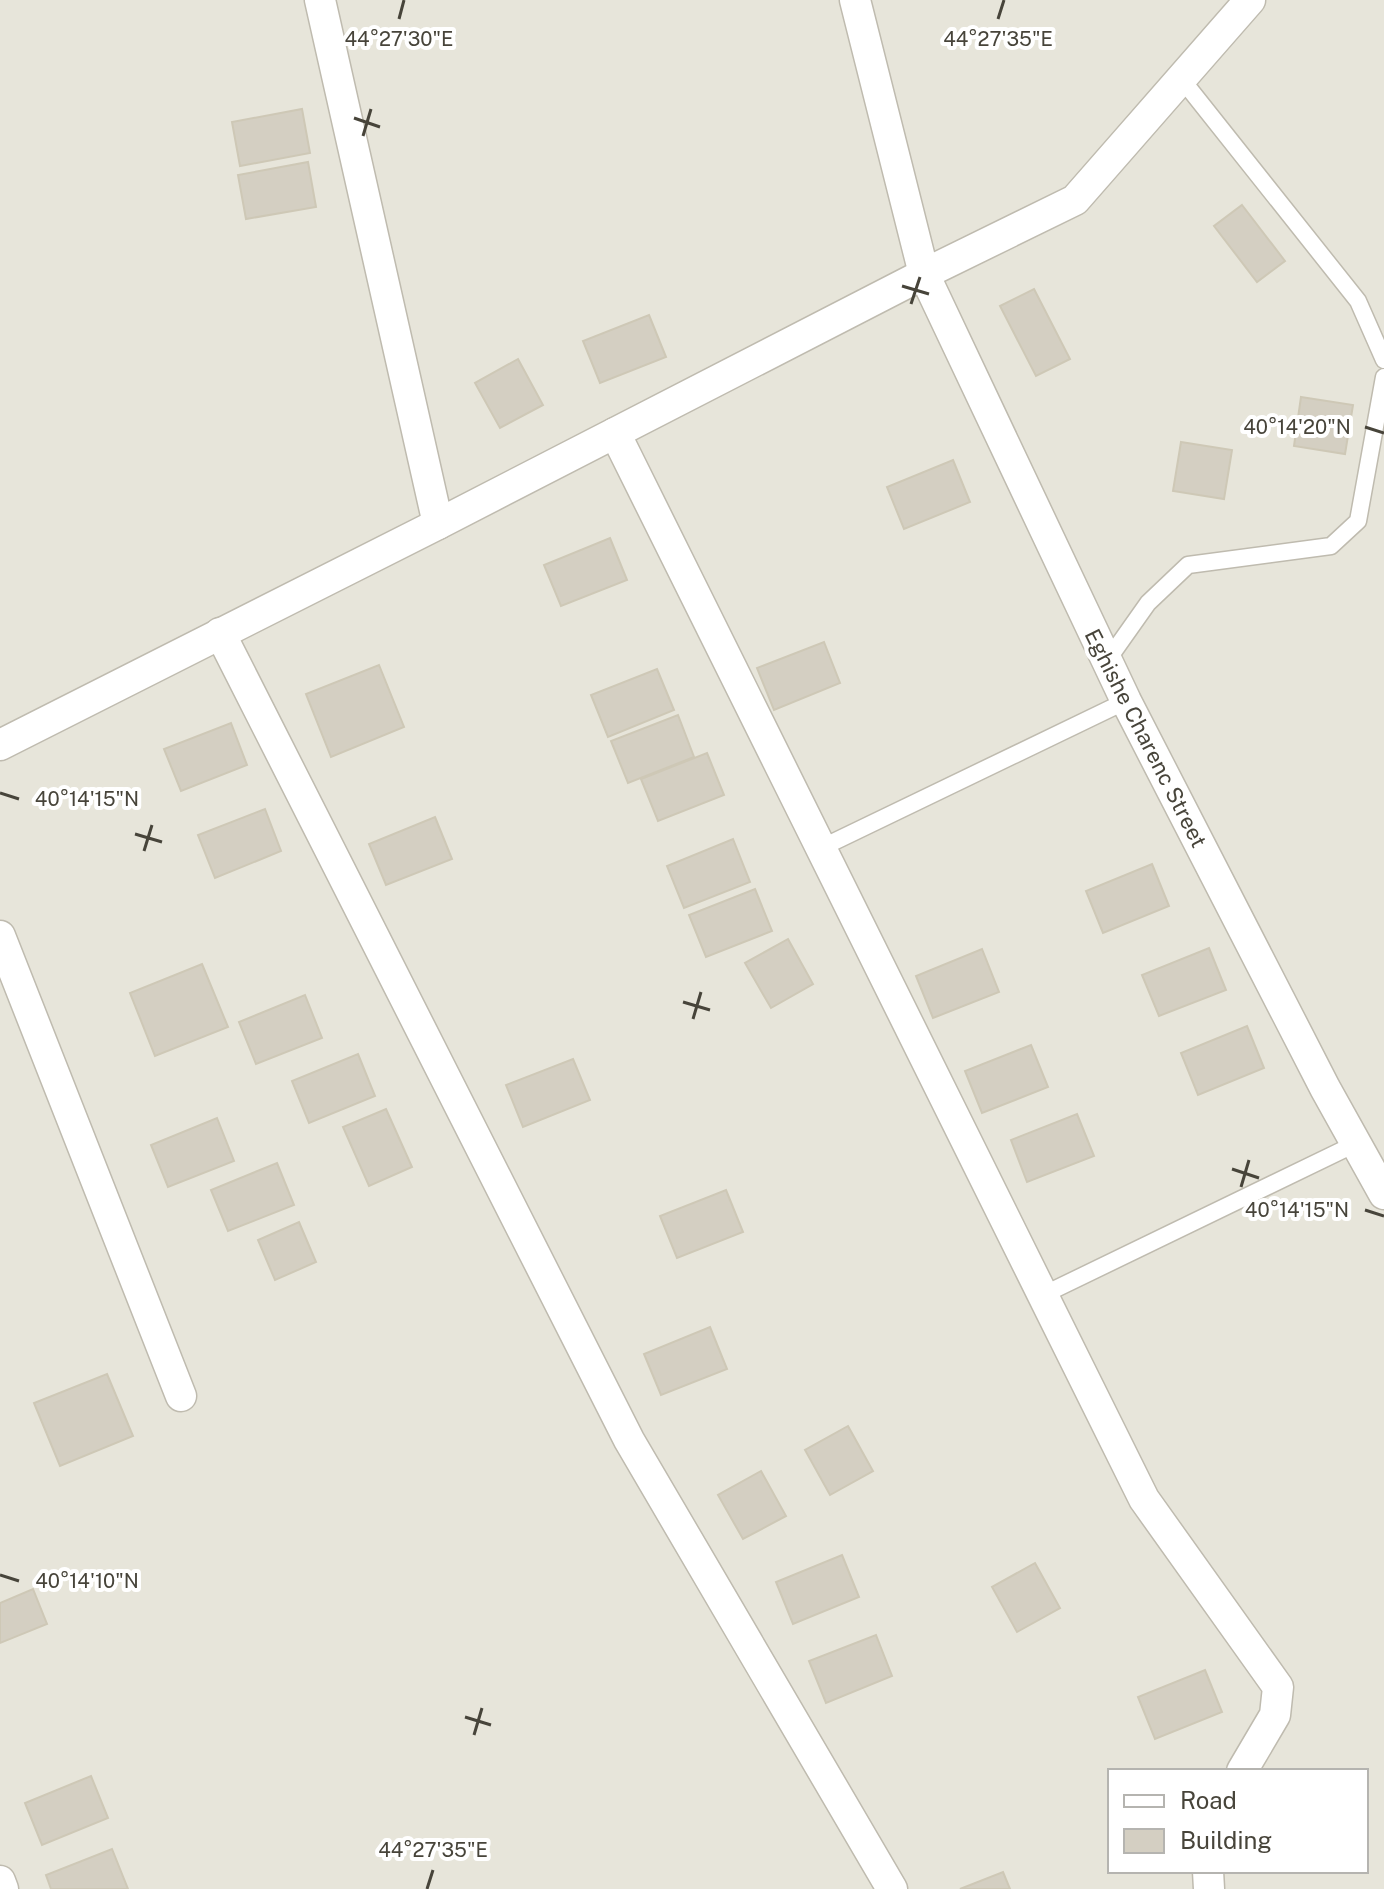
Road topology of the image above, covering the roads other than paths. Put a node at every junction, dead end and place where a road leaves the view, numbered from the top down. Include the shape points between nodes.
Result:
1 (320, 0) edge
2 (855, 0) edge
3 (1250, 0) edge
4 (1180, 77) junction
5 (924, 274) junction
6 (1384, 360) edge
7 (1384, 377) edge
8 (615, 433) junction
9 (438, 524) junction
10 (220, 633) junction
11 (1107, 661) junction
12 (1126, 701) junction
13 (0, 745) edge
14 (821, 848) junction
15 (0, 936) edge
16 (1355, 1144) junction
17 (1384, 1194) edge
18 (1043, 1295) junction
19 (181, 1396) dead end
20 (1243, 1769) edge
21 (0, 1881) edge
22 (3, 1889) edge
23 (892, 1889) edge

1 - 9 street
2 - 5 street, Eghishe Charenc Street
3 - 4 street
4 - 5 street via 1075,200
4 - 6 lane via 1358,301
5 - 8 street
5 - 11 street, Eghishe Charenc Street
7 - 11 lane via 1358,521 1331,546 1188,565 1148,603
8 - 9 street
8 - 14 street
9 - 10 street
10 - 13 street
10 - 23 street via 629,1440
11 - 12 street, Eghishe Charenc Street
12 - 14 lane
12 - 16 street, Eghishe Charenc Street
14 - 18 street
15 - 19 street
16 - 17 street, Eghishe Charenc Street
16 - 18 lane
18 - 20 street via 1144,1499 1278,1687 1275,1715
21 - 22 street

